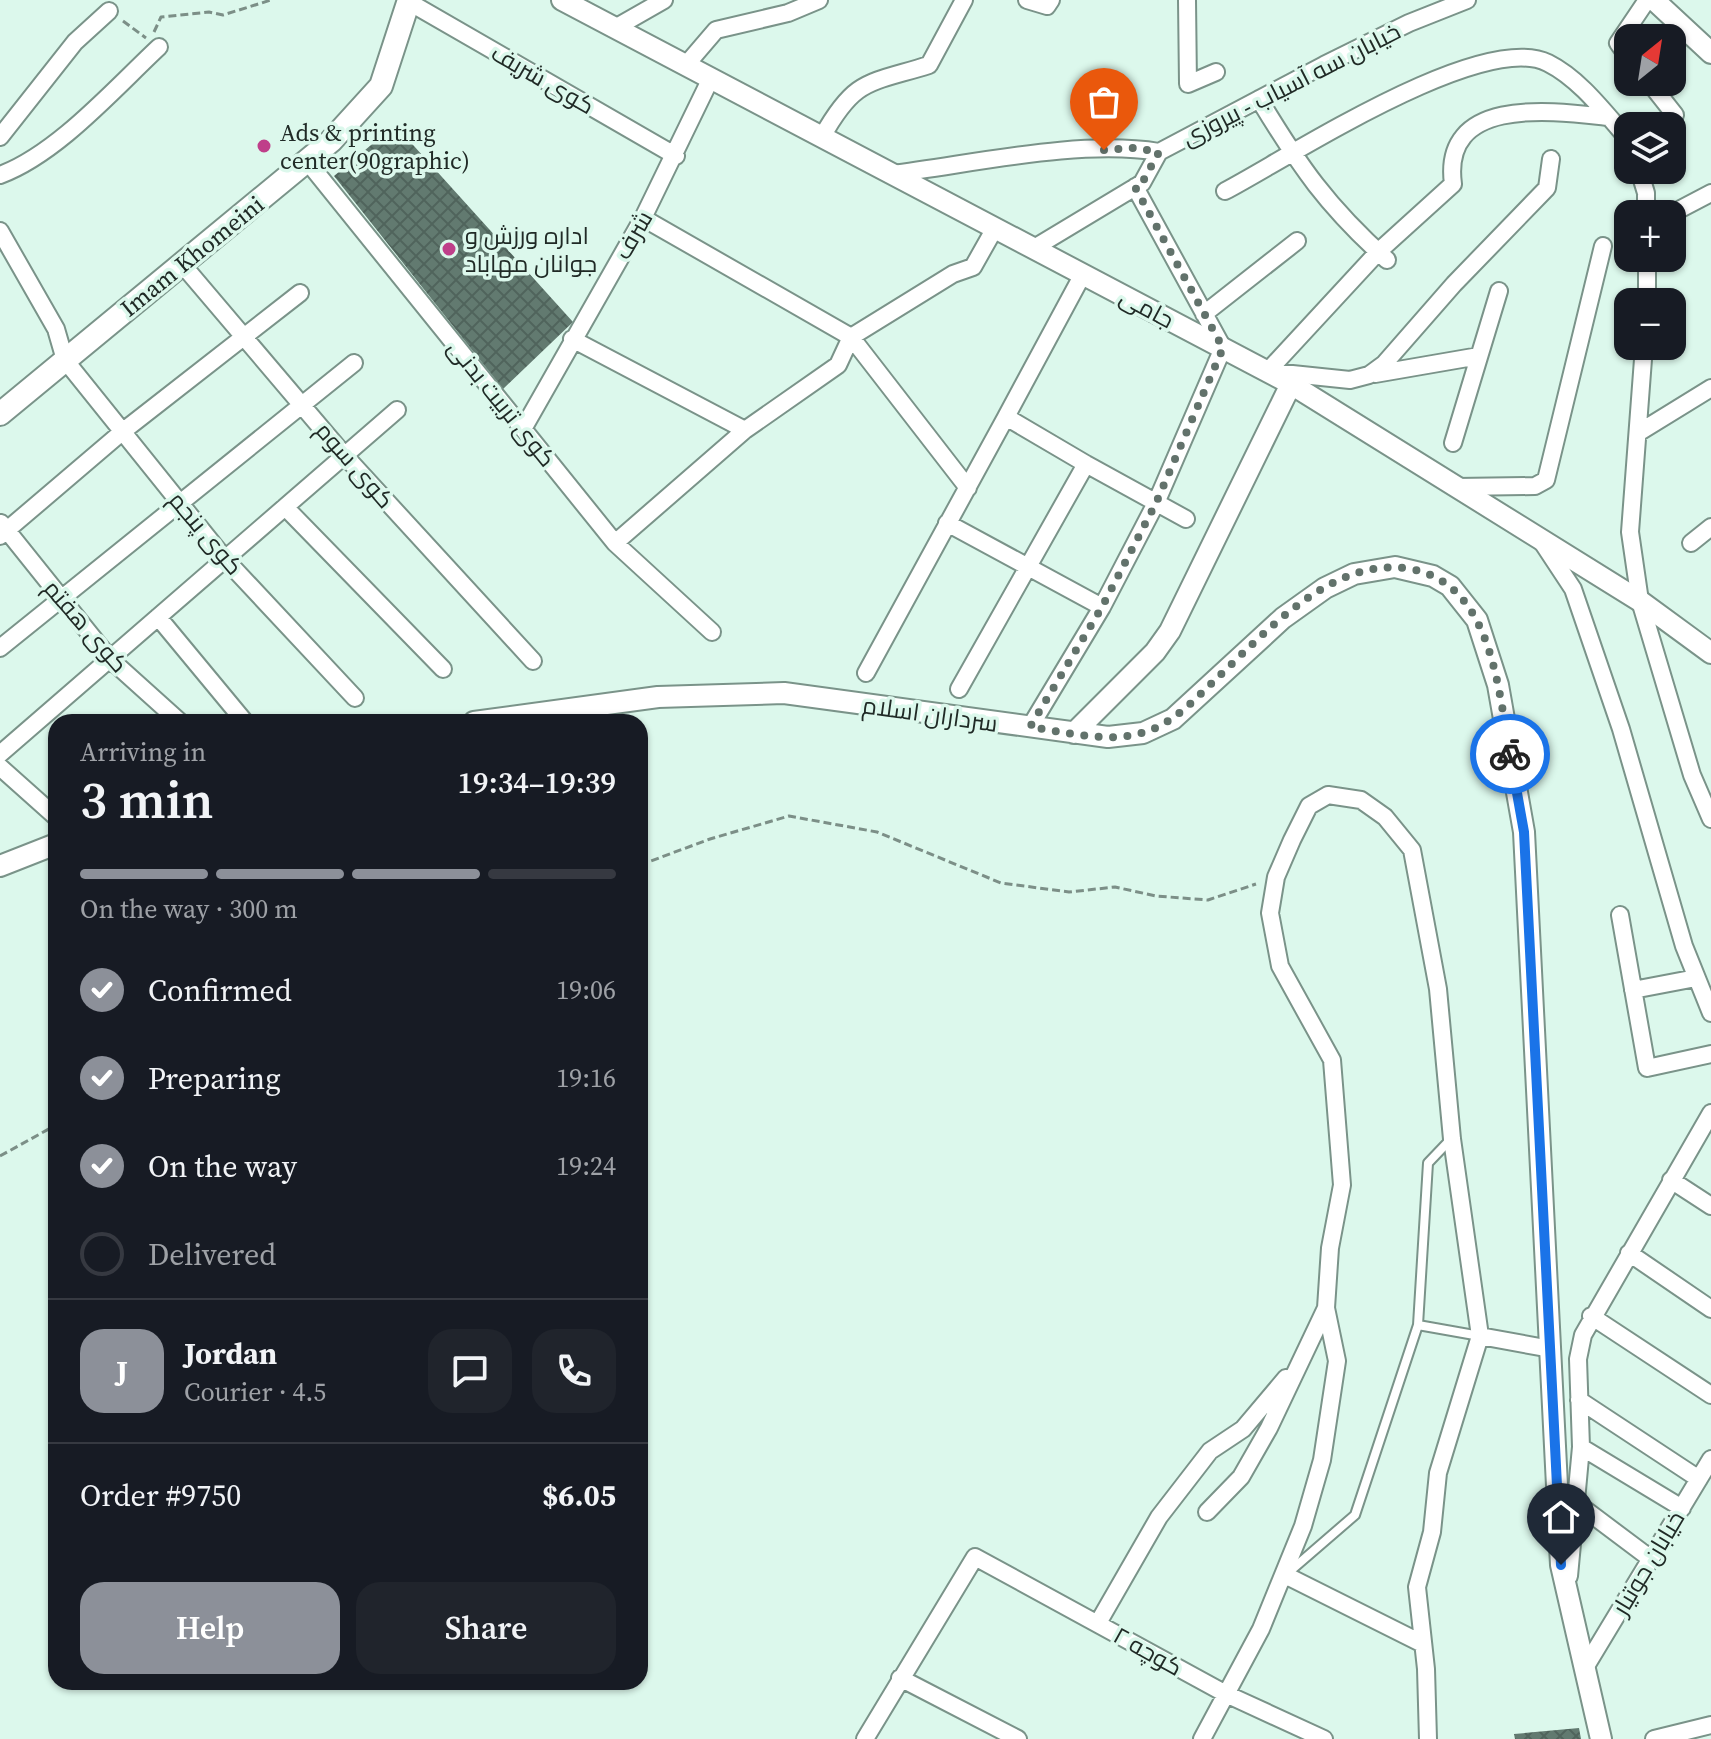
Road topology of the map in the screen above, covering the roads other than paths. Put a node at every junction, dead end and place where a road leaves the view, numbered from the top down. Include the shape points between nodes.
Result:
1 (562, 0) edge
2 (664, 0) edge
3 (819, 0) edge
4 (964, 0) edge
5 (1027, 0) edge
6 (1051, 0) edge
7 (1187, 0) edge
8 (1467, 0) edge
9 (1647, 0) edge
10 (1654, 0) edge
11 (409, 1) edge
12 (109, 11) road end
13 (1631, 24) edge
14 (615, 28) junction
15 (159, 47) road end
16 (1711, 53) edge
17 (686, 65) junction
18 (1216, 72) dead end
19 (711, 78) junction
20 (1660, 96) edge
21 (1259, 99) junction
22 (1673, 112) edge
23 (1608, 117) junction
24 (1614, 124) edge
25 (0, 137) edge
26 (822, 137) junction
27 (1159, 152) junction
28 (1293, 155) junction
29 (676, 156) junction
30 (1551, 159) dead end
31 (307, 161) junction
32 (891, 174) junction
33 (0, 175) edge
34 (1135, 187) junction
35 (1225, 191) dead end
36 (1711, 193) edge
37 (1686, 206) edge
38 (643, 218) junction
39 (995, 228) junction
40 (0, 231) edge
41 (1297, 241) dead end
42 (1603, 246) dead end
43 (1034, 248) junction
44 (1382, 256) junction
45 (182, 264) junction
46 (1083, 274) junction
47 (1499, 291) dead end
48 (300, 293) dead end
49 (1204, 314) junction
50 (244, 337) junction
51 (851, 337) junction
52 (572, 339) junction
53 (1223, 348) junction
54 (1479, 356) junction
55 (65, 360) junction
56 (1643, 360) edge
57 (354, 363) dead end
58 (1267, 372) junction
59 (1369, 375) junction
60 (1291, 384) junction
61 (1711, 388) edge
62 (303, 404) junction
63 (397, 410) dead end
64 (0, 414) edge
65 (1006, 417) junction
66 (523, 429) junction
67 (745, 430) junction
68 (122, 432) junction
69 (1638, 433) junction
70 (1453, 443) dead end
71 (345, 456) junction
72 (1086, 464) junction
73 (1456, 487) junction
74 (968, 488) junction
75 (180, 503) junction
76 (1156, 503) junction
77 (285, 507) junction
78 (1186, 519) dead end
79 (947, 523) junction
80 (1711, 527) edge
81 (2, 529) edge
82 (1539, 539) junction
83 (615, 543) junction
84 (1691, 543) dead end
85 (225, 559) junction
86 (1026, 566) junction
87 (61, 599) junction
88 (1640, 601) junction
89 (1102, 607) junction
90 (158, 617) junction
91 (712, 632) dead end
92 (0, 648) edge
93 (1711, 653) edge
94 (110, 659) junction
95 (533, 661) dead end
96 (443, 669) dead end
97 (866, 673) dead end
98 (959, 689) dead end
99 (355, 698) dead end
100 (171, 714) edge
101 (238, 714) edge
102 (533, 714) edge
103 (1030, 727) junction
104 (1074, 733) junction
105 (0, 754) edge
106 (0, 767) edge
107 (48, 810) edge
108 (1711, 819) edge
109 (48, 847) edge
110 (0, 866) edge
111 (1620, 915) dead end
112 (1696, 978) junction
113 (1633, 990) junction
114 (1711, 1013) edge
115 (1711, 1054) edge
116 (1711, 1114) edge
117 (1452, 1139) junction
118 (1671, 1180) junction
119 (1711, 1206) edge
120 (1629, 1253) junction
121 (1326, 1308) junction
122 (1711, 1309) edge
123 (1591, 1316) junction
124 (1418, 1325) junction
125 (1480, 1336) junction
126 (1551, 1349) junction
127 (1297, 1365) junction
128 (1711, 1395) edge
129 (1579, 1400) junction
130 (1581, 1447) junction
131 (1711, 1459) edge
132 (1699, 1479) junction
133 (1575, 1502) junction
134 (1682, 1508) junction
135 (1207, 1512) dead end
136 (1651, 1559) junction
137 (1285, 1575) junction
138 (1568, 1593) junction
139 (1098, 1623) junction
140 (1423, 1644) junction
141 (1586, 1666) junction
142 (900, 1678) junction
143 (1226, 1694) junction
144 (1711, 1725) edge
145 (865, 1739) edge
146 (1018, 1739) edge
147 (1202, 1739) edge
148 (1324, 1739) edge
149 (1428, 1739) edge
150 (1601, 1739) edge
151 (1654, 1739) edge

1 - 14 street, جامی
2 - 14 street
3 - 17 street via 716,30
4 - 26 street via 929,65 856,89 841,103
5 - 6 street via 1047,6
7 - 18 street via 1188,84
8 - 21 street, خیابان سه آسیاب - پیروزی via 1409,23
9 - 13 street
10 - 16 street
11 - 29 street, کوی شریف
11 - 31 main road, Imam Khomeini via 381,86
12 - 25 street via 75,42
14 - 17 street, جامی
15 - 33 street via 74,126
17 - 19 street, جامی
19 - 26 street, جامی
19 - 29 street, شرف
20 - 22 street
21 - 27 street, خیابان سه آسیاب - پیروزی
21 - 28 street
23 - 24 street
23 - 28 street via 1548,63 1519,57 1455,71 1369,109
23 - 44 street via 1534,111 1505,113 1482,123 1466,133 1451,167 1453,184
26 - 32 street, جامی
27 - 32 street, خیابان سه آسیاب - پیروزی via 1074,151
27 - 34 street, خیابان سه آسیاب - پیروزی
28 - 35 street
28 - 44 street via 1334,211
29 - 38 street, شرف
30 - 59 street via 1547,188
31 - 45 main road, Imam Khomeini
31 - 66 street, کوی تربیت بدنی
32 - 39 street, جامی
34 - 43 street, خیابان سه آسیاب - پیروزی
34 - 49 street
36 - 37 street
38 - 51 street
38 - 52 street, شرف
39 - 43 street, جامی
39 - 51 street via 973,267
40 - 55 street, کوی پنجم via 56,329
41 - 49 street
42 - 73 street via 1546,480 1535,486
43 - 46 street, جامی
44 - 58 street
45 - 50 street, کوی سوم
45 - 55 main road, Imam Khomeini
46 - 53 street, جامی
46 - 65 street
47 - 54 street
48 - 50 street
49 - 53 street
50 - 62 street, کوی سوم
50 - 68 street
51 - 67 street via 838,365
51 - 74 street
52 - 66 street, شرف
52 - 67 street
53 - 58 street, جامی
53 - 76 street
54 - 59 street
54 - 70 street
55 - 64 main road, Imam Khomeini
55 - 68 street, کوی پنجم
56 - 69 street
57 - 62 street
58 - 59 street via 1350,380
58 - 60 street, جامی
60 - 73 street, جامی
60 - 104 street via 1170,631
61 - 69 street
62 - 71 street, کوی سوم
62 - 75 street
63 - 71 street
65 - 72 street
65 - 74 street
66 - 83 street, کوی تربیت بدنی
67 - 83 street
68 - 75 street, کوی پنجم
68 - 81 street
69 - 88 street via 1630,532
71 - 77 street
71 - 95 street, کوی سوم
72 - 76 street
72 - 86 street
73 - 82 street, جامی
74 - 79 street
75 - 85 street, کوی پنجم
75 - 87 street
76 - 78 street
76 - 89 street
77 - 85 street
77 - 96 street
79 - 86 street
79 - 97 street
80 - 84 street
81 - 87 street, کوی هفتم
82 - 88 street, جامی
82 - 112 street via 1573,589
83 - 91 street, کوی تربیت بدنی
85 - 90 street
85 - 99 street, کوی پنجم
86 - 89 street
86 - 98 street
87 - 92 street
87 - 94 street, کوی هفتم
88 - 93 street, جامی
88 - 108 street via 1692,775
89 - 103 street
90 - 94 street
90 - 101 street
94 - 100 street, کوی هفتم
94 - 105 street
102 - 103 street, سرداران اسلام via 658,697 784,693
103 - 104 street, سرداران اسلام
104 - 126 street, سرداران اسلام via 1143,733 1173,719 1283,618 1354,574 1379,568 1414,570 1450,586 1463,600 1485,638 1498,685 1524,832
106 - 107 street
109 - 110 street
111 - 113 street
112 - 113 street
112 - 114 street
113 - 115 street via 1647,1068
116 - 118 street
117 - 121 street via 1438,989 1412,850 1385,817 1361,800 1328,795 1309,806 1276,877 1270,913 1280,966 1332,1060 1342,1185
117 - 124 lane via 1428,1163
117 - 125 street
118 - 119 street
118 - 120 street
120 - 122 street
120 - 123 street
121 - 127 street
121 - 137 street via 1337,1361 1332,1397 1322,1460
123 - 128 street
123 - 129 street via 1578,1359
124 - 125 lane
124 - 137 lane via 1355,1515
125 - 126 street
125 - 140 street via 1438,1473 1432,1532 1417,1587
126 - 138 street, سرداران اسلام via 1561,1565
127 - 135 street via 1241,1477
127 - 139 street via 1243,1429 1210,1451 1159,1517
129 - 130 street
129 - 132 street
130 - 133 street
130 - 134 street
131 - 132 street, خیابان جوتیار
132 - 134 street, خیابان جوتیار
133 - 136 street
133 - 138 street
134 - 136 street, خیابان جوتیار
136 - 141 street, خیابان جوتیار
137 - 140 street
137 - 143 street
138 - 141 street, سرداران اسلام
139 - 142 street, کوچه ۲ via 975,1557
139 - 143 street, کوچه ۲
140 - 149 street
141 - 150 street, سرداران اسلام
142 - 145 street
142 - 146 street
143 - 147 street
143 - 148 street, کوچه ۲
144 - 151 street

